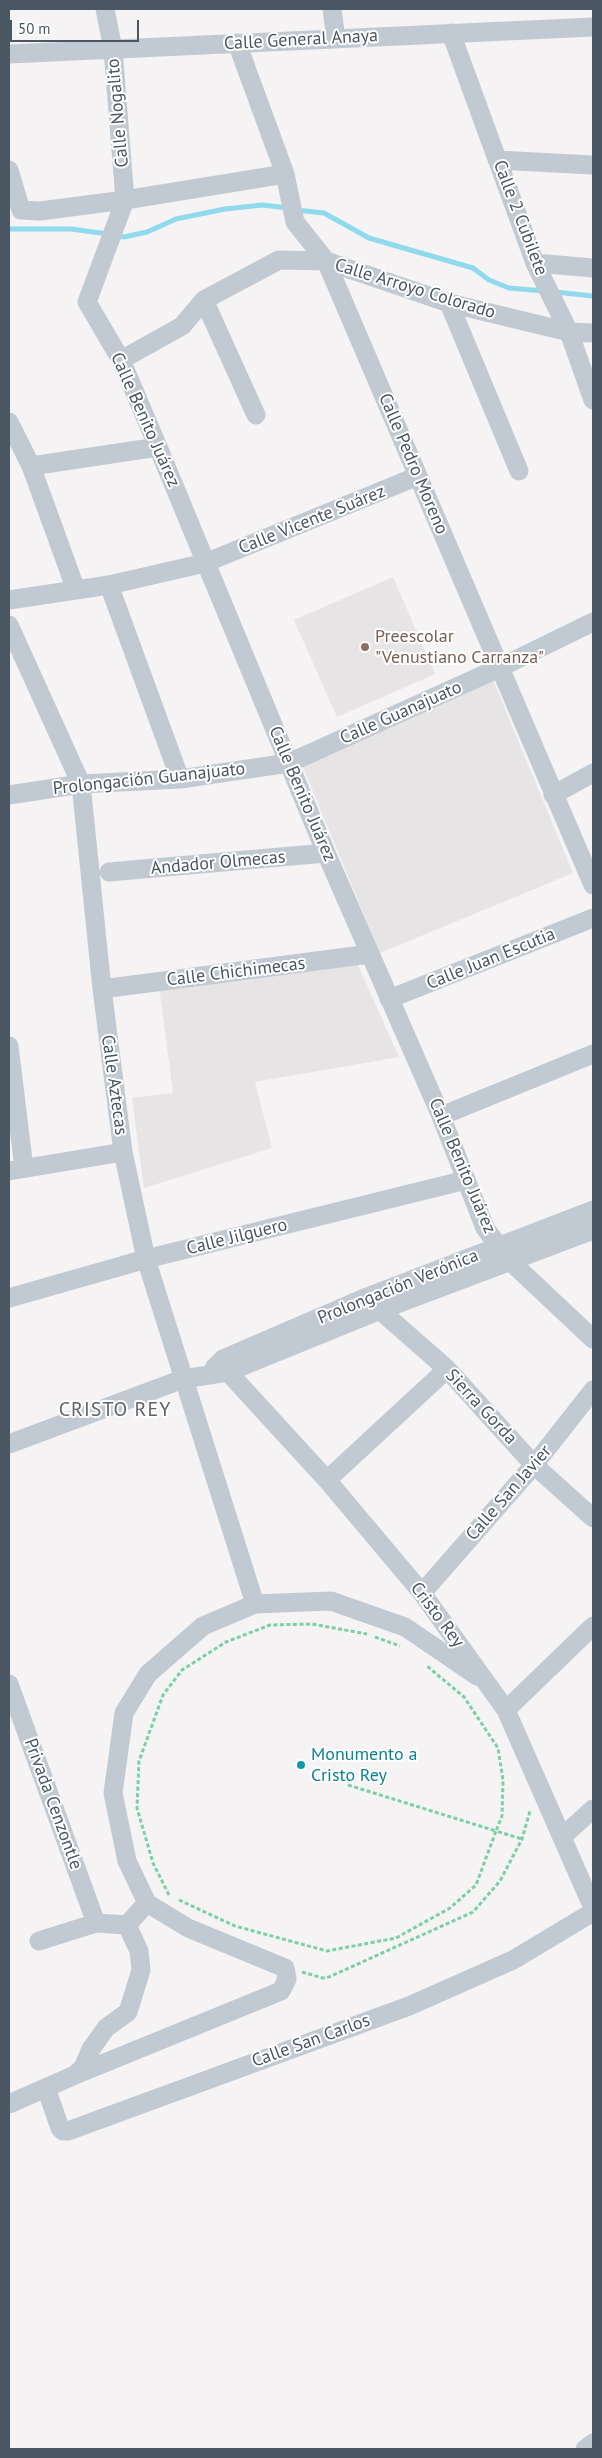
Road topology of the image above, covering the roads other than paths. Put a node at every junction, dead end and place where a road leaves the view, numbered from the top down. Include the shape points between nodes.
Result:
1 (105, 9) edge
2 (332, 9) edge
3 (593, 27) edge
4 (451, 33) junction
5 (336, 38) junction
6 (238, 43) junction
7 (113, 49) junction
8 (9, 54) edge
9 (497, 160) junction
10 (593, 165) edge
11 (9, 170) edge
12 (285, 174) junction
13 (125, 200) junction
14 (15, 210) edge
15 (118, 218) joint
16 (326, 261) junction
17 (593, 268) edge
18 (538, 270) junction
19 (204, 300) junction
20 (449, 303) junction
21 (569, 332) junction
22 (593, 333) edge
23 (121, 360) junction
24 (593, 400) edge
25 (256, 415) dead end
26 (9, 422) edge
27 (158, 447) junction
28 (31, 466) junction
29 (519, 471) dead end
30 (418, 476) junction
31 (205, 563) junction
32 (108, 585) junction
33 (76, 590) junction
34 (9, 600) edge
35 (593, 622) edge
36 (9, 625) edge
37 (499, 668) junction
38 (289, 763) junction
39 (593, 773) edge
40 (180, 779) junction
41 (82, 784) junction
42 (9, 795) edge
43 (553, 795) junction
44 (326, 854) junction
45 (109, 872) dead end
46 (593, 885) edge
47 (593, 918) edge
48 (370, 954) junction
49 (102, 989) junction
50 (389, 999) junction
51 (9, 1046) edge
52 (593, 1054) edge
53 (441, 1116) junction
54 (123, 1152) junction
55 (17, 1169) edge
56 (466, 1180) junction
57 (593, 1210) edge
58 (593, 1230) edge
59 (504, 1254) junction
60 (146, 1259) junction
61 (9, 1298) edge
62 (373, 1304) junction
63 (593, 1339) edge
64 (225, 1366) junction
65 (447, 1369) junction
66 (183, 1379) junction
67 (593, 1390) edge
68 (9, 1444) edge
69 (534, 1465) junction
70 (327, 1480) junction
71 (593, 1518) edge
72 (422, 1593) junction
73 (255, 1604) junction
74 (593, 1626) edge
75 (485, 1680) junction
76 (9, 1684) edge
77 (506, 1710) junction
78 (593, 1809) edge
79 (562, 1837) junction
80 (147, 1903) junction
81 (593, 1908) edge
82 (593, 1912) edge
83 (96, 1923) junction
84 (127, 1926) junction
85 (39, 1941) dead end
86 (75, 2075) junction
87 (46, 2088) junction
88 (9, 2104) edge
89 (593, 2443) edge
90 (585, 2449) edge

1 - 7 street, Calle Nogalito
2 - 5 street
3 - 4 street, Calle General Anaya
4 - 5 street, Calle General Anaya
4 - 9 street, Calle 2 Cubilete
5 - 6 street, Calle General Anaya
6 - 7 street, Calle General Anaya
6 - 12 street, Calle Pedro Moreno
7 - 8 street, Calle General Anaya
7 - 13 street, Calle Nogalito
9 - 10 street
9 - 18 street, Calle 2 Cubilete
11 - 14 street
12 - 13 street
12 - 16 street, Calle Pedro Moreno via 295,222
13 - 14 street via 40,211
13 - 15 street, Calle Nogalito
15 - 23 street, Calle Benito Juárez via 87,302
16 - 19 street, Calle Arroyo Colorado via 279,260
16 - 20 street, Calle Arroyo Colorado
16 - 30 street, Calle Pedro Moreno
17 - 18 street
18 - 21 street, Calle 2 Cubilete
19 - 23 street via 182,326
19 - 25 street
20 - 21 street, Calle Arroyo Colorado
20 - 29 street
21 - 22 street, Calle Arroyo Colorado
21 - 24 street, Calle 2 Cubilete
23 - 27 street, Calle Benito Juárez
26 - 28 street
27 - 28 street
27 - 31 street, Calle Benito Juárez
28 - 33 street
30 - 31 street, Calle Vicente Suárez
30 - 37 street, Calle Pedro Moreno
31 - 32 street, Calle Vicente Suárez
31 - 38 street, Calle Benito Juárez
32 - 33 street, Calle Vicente Suárez
32 - 40 street
33 - 34 street, Calle Vicente Suárez
35 - 37 street, Calle Guanajuato
36 - 41 street, Calle Aztecas
37 - 38 street, Calle Guanajuato
37 - 43 street, Calle Pedro Moreno
38 - 40 street, Prolongación Guanajuato
38 - 44 street, Calle Benito Juárez
39 - 43 street
40 - 41 street, Prolongación Guanajuato
41 - 42 street, Prolongación Guanajuato
41 - 49 street, Calle Aztecas
43 - 46 street, Calle Pedro Moreno
44 - 45 street, Andador Olmecas
44 - 48 street, Calle Benito Juárez
47 - 50 street, Calle Juan Escutia
48 - 49 street, Calle Chichimecas
48 - 50 street, Calle Benito Juárez
49 - 54 street, Calle Aztecas
50 - 53 street, Calle Benito Juárez
51 - 55 street
52 - 53 street
53 - 56 street, Calle Benito Juárez
54 - 55 street
54 - 60 street, Calle Aztecas
56 - 59 street, Calle Benito Juárez via 485,1228
56 - 60 street, Calle Jilguero
57 - 59 street, Prolongación Verónica
58 - 59 street, Prolongación Verónica
59 - 62 street, Prolongación Verónica
59 - 63 street, Calle Benito Juárez
60 - 61 street, Calle Jilguero
60 - 66 street, Calle Aztecas
62 - 64 street, Prolongación Verónica
62 - 65 street, Sierra Gorda
64 - 66 street, Prolongación Verónica
64 - 70 street, Cristo Rey
65 - 69 street, Sierra Gorda
65 - 70 street
66 - 68 street, Prolongación Verónica
66 - 73 street, Calle Aztecas
67 - 69 street, Calle San Javier
69 - 71 street, Sierra Gorda
69 - 72 street, Calle San Javier
70 - 72 street, Cristo Rey
72 - 75 street, Cristo Rey
73 - 75 street via 332,1602 405,1627
73 - 80 street via 203,1626 148,1674 124,1712 113,1794 127,1860
74 - 77 street
75 - 77 street, Cristo Rey
76 - 83 street, Privada Cenzontle
77 - 79 street, Cristo Rey
78 - 79 street
79 - 81 street, Cristo Rey
80 - 84 street
80 - 86 street via 188,1928 285,1968 287,1979 281,1991
82 - 87 street, Calle San Carlos via 513,1960 409,2006 68,2131 60,2128
83 - 84 street
83 - 85 street
84 - 86 street via 139,1951 141,1970 128,2012 106,2028 91,2049 83,2068
86 - 87 street
87 - 88 street
89 - 90 street

